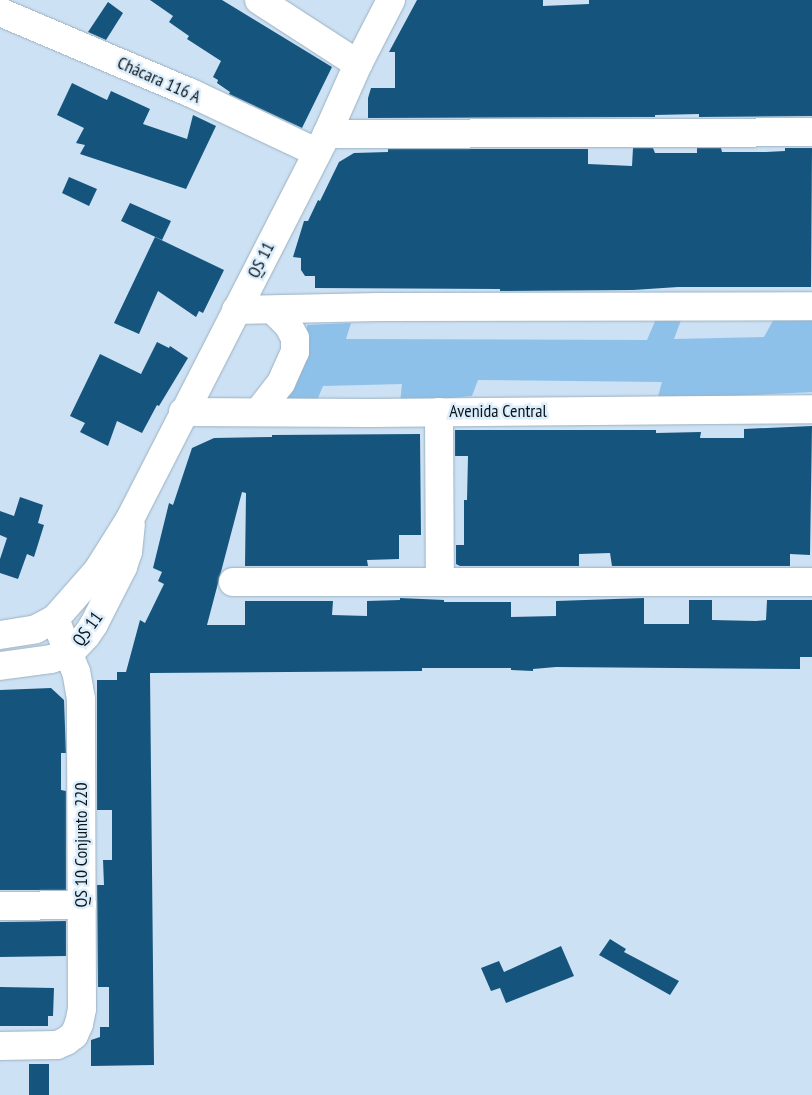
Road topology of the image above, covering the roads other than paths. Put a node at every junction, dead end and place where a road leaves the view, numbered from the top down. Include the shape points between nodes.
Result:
1 (259, 0) edge
2 (391, 0) edge
3 (0, 12) edge
4 (358, 64) junction
5 (812, 132) edge
6 (322, 143) junction
7 (812, 306) edge
8 (236, 310) junction
9 (272, 310) junction
10 (812, 408) edge
11 (259, 411) junction
12 (183, 412) junction
13 (439, 412) junction
14 (130, 519) junction
15 (440, 581) junction
16 (234, 582) dead end
17 (812, 582) edge
18 (55, 619) junction
19 (0, 635) edge
20 (70, 653) junction
21 (0, 666) edge
22 (0, 906) edge
23 (82, 906) junction
24 (0, 1046) edge

1 - 4 street
2 - 4 street, QS 11
3 - 6 street, Chácara 116 A via 191,93
4 - 6 street, QS 11
5 - 6 street
6 - 8 street, QS 11
7 - 9 street
8 - 9 street
8 - 12 street, QS 11
9 - 11 street via 288,325 295,338 295,352 281,383
10 - 13 street, Avenida Central
11 - 12 street, Avenida Central
11 - 13 street, Avenida Central
12 - 14 street, QS 11
13 - 15 street
14 - 18 street, QS 11 via 98,570
14 - 20 street, QS 11 via 128,552 114,588 94,624
15 - 16 street
15 - 17 street
18 - 19 street via 36,629
18 - 20 street, QS 10 Conjunto 220
20 - 21 street via 51,660
20 - 23 street, QS 10 Conjunto 220 via 81,699
22 - 23 street
23 - 24 street, QS 10 Conjunto 220 via 82,1009 74,1035 57,1045

